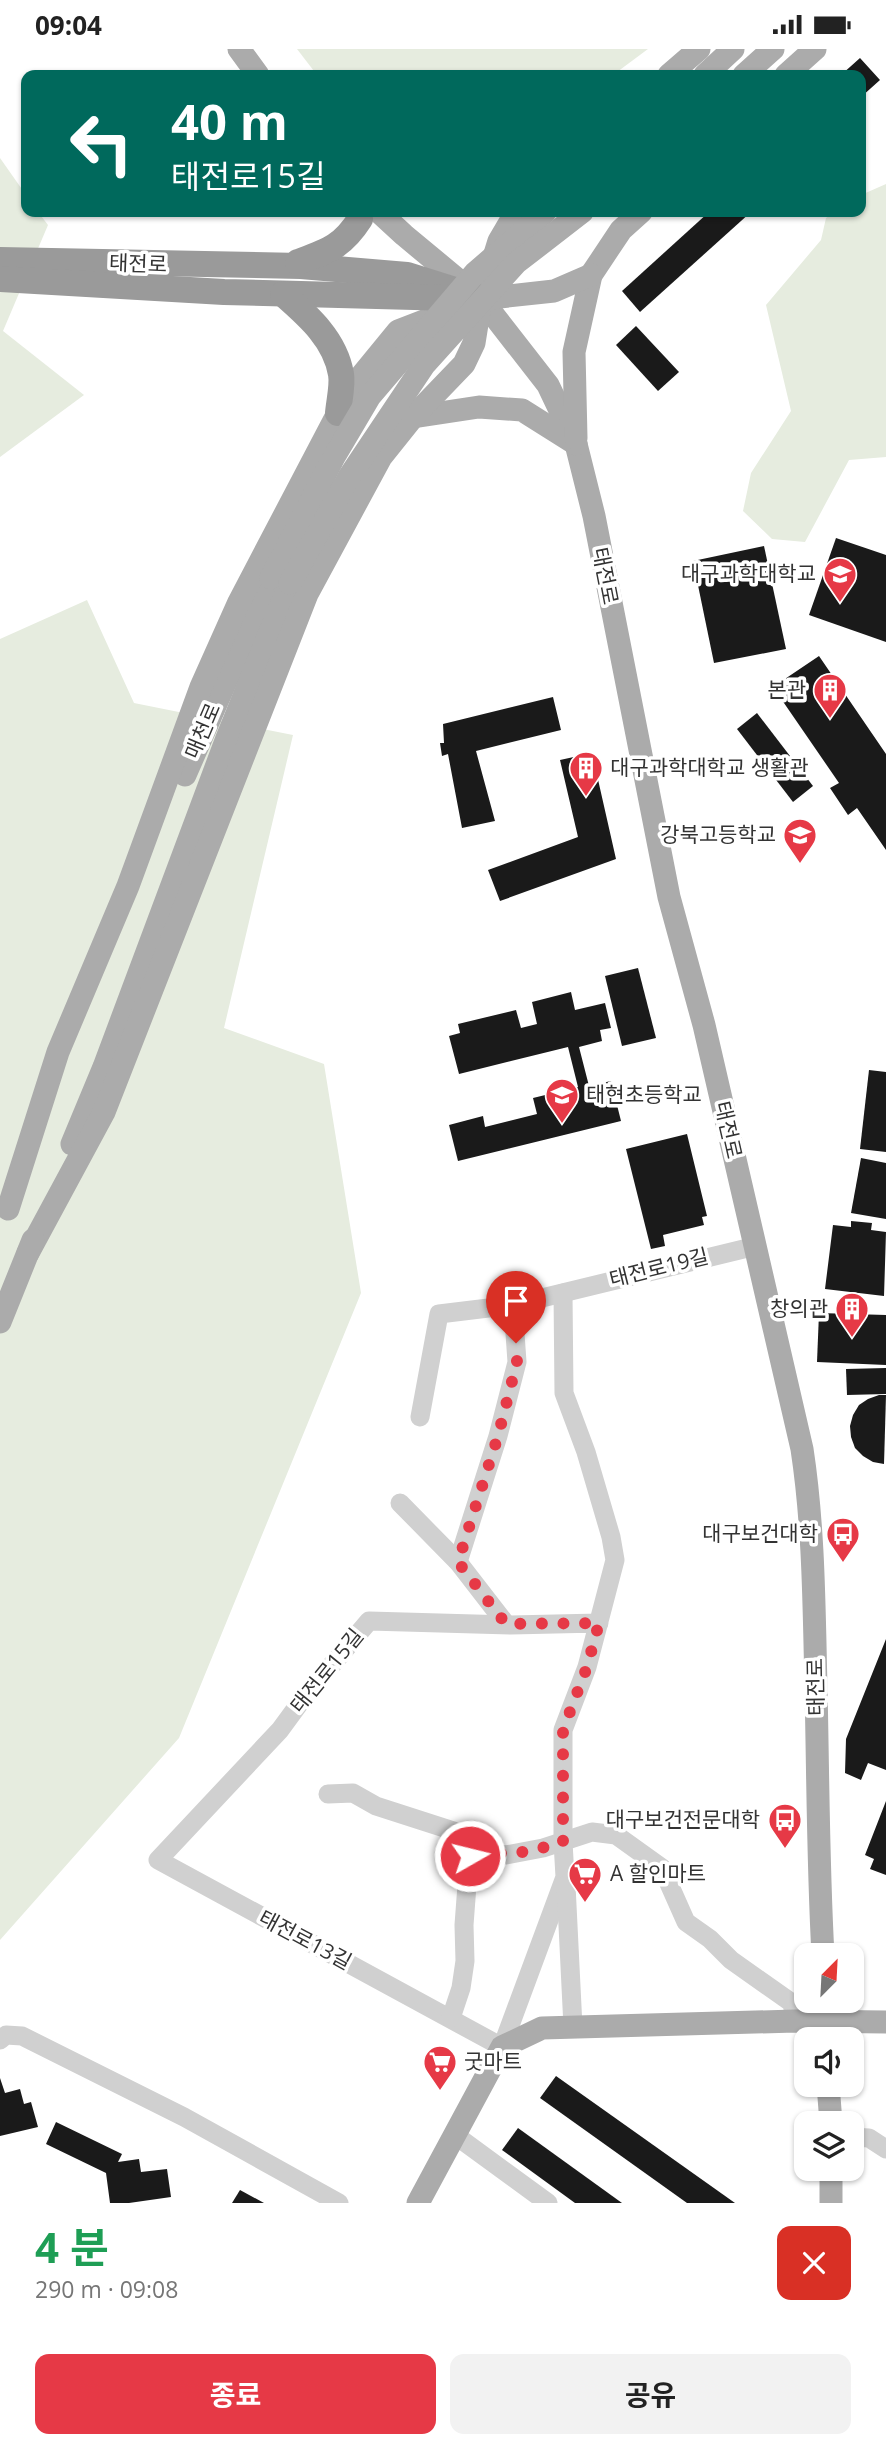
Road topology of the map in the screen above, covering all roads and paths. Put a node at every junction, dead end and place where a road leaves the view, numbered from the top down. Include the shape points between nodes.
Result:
1 (239, 49) edge
2 (699, 49) edge
3 (733, 49) edge
4 (773, 49) edge
5 (815, 49) edge
6 (254, 70) edge
7 (675, 70) edge
8 (710, 70) edge
9 (750, 70) edge
10 (792, 70) edge
11 (359, 217) edge
12 (384, 217) edge
13 (513, 217) edge
14 (539, 217) edge
15 (576, 217) edge
16 (635, 217) edge
17 (0, 260) edge
18 (283, 266) junction
19 (591, 275) junction
20 (0, 279) edge
21 (283, 294) junction
22 (481, 299) junction
23 (338, 412) junction
24 (413, 417) junction
25 (576, 445) junction
26 (280, 581) junction
27 (4, 1219) edge
28 (756, 1246) junction
29 (28, 1253) junction
30 (563, 1293) junction
31 (513, 1305) junction
32 (0, 1322) edge
33 (419, 1417) dead end
34 (400, 1503) dead end
35 (458, 1562) junction
36 (599, 1623) junction
37 (506, 1624) junction
38 (328, 1794) dead end
39 (563, 1842) junction
40 (470, 1845) junction
41 (159, 1860) joint
42 (565, 1877) junction
43 (822, 1943) edge
44 (451, 2018) junction
45 (825, 2020) edge
46 (795, 2021) junction
47 (886, 2022) edge
48 (573, 2027) junction
49 (0, 2040) edge
50 (502, 2047) junction
51 (455, 2134) junction
52 (864, 2138) edge
53 (886, 2149) edge
54 (831, 2181) edge
55 (339, 2203) edge
56 (418, 2203) edge
57 (548, 2203) edge
58 (831, 2203) edge

1 - 6 main road
2 - 7 main road
3 - 8 main road
4 - 9 main road
5 - 10 main road
11 - 18 highway via 348,237 326,252
12 - 22 main road
13 - 22 main road via 499,241
14 - 26 main road, 매천로, bridge via 474,273 370,396 334,457
15 - 26 main road, bridge via 516,263 424,365
16 - 19 main road via 621,230
17 - 18 highway, 태전로
18 - 22 highway, 태전로 via 407,275
19 - 22 main road via 554,291
19 - 25 main road via 574,352
20 - 21 highway, 태전로
21 - 22 highway, 태전로
21 - 23 highway via 317,325 331,345 341,374
22 - 23 main road via 398,331
22 - 24 main road via 474,343 464,364
22 - 25 main road, 태전로 via 548,385
23 - 27 main road via 239,602 201,687 128,886 58,1052
24 - 25 main road via 479,407 522,410
24 - 29 main road via 381,457 307,594 104,1112
25 - 28 main road, 태전로 via 669,897
26 - 27 main road, 매천로 via 211,711
26 - 29 main road, 매천로 via 227,739 104,1067
28 - 30 street, 태전로19길
28 - 43 main road, 태전로 via 810,1503
29 - 32 main road, 매천로
30 - 31 street, 태전로19길
30 - 36 street via 564,1393 586,1453 615,1560
31 - 33 street, 태전로19길 via 439,1314
31 - 35 street via 517,1362
34 - 35 street
35 - 37 street
36 - 37 street, 태전로15길
36 - 39 street via 563,1730
37 - 41 street, 태전로15길 via 369,1621 281,1730
38 - 40 street via 353,1793 376,1806 466,1835
39 - 40 street via 506,1855
39 - 42 street
39 - 46 street via 592,1832 616,1835 646,1855 662,1868 686,1922 792,2003
40 - 44 street via 465,1961
41 - 44 street, 태전로13길
42 - 48 street
42 - 50 street
44 - 50 street, 태전로13길
45 - 46 main road
45 - 47 main road
46 - 48 main road
48 - 50 main road via 542,2028
49 - 55 street via 6,2035 22,2036 184,2116
50 - 51 main road
51 - 56 main road
51 - 57 street
52 - 53 street
54 - 58 main road

